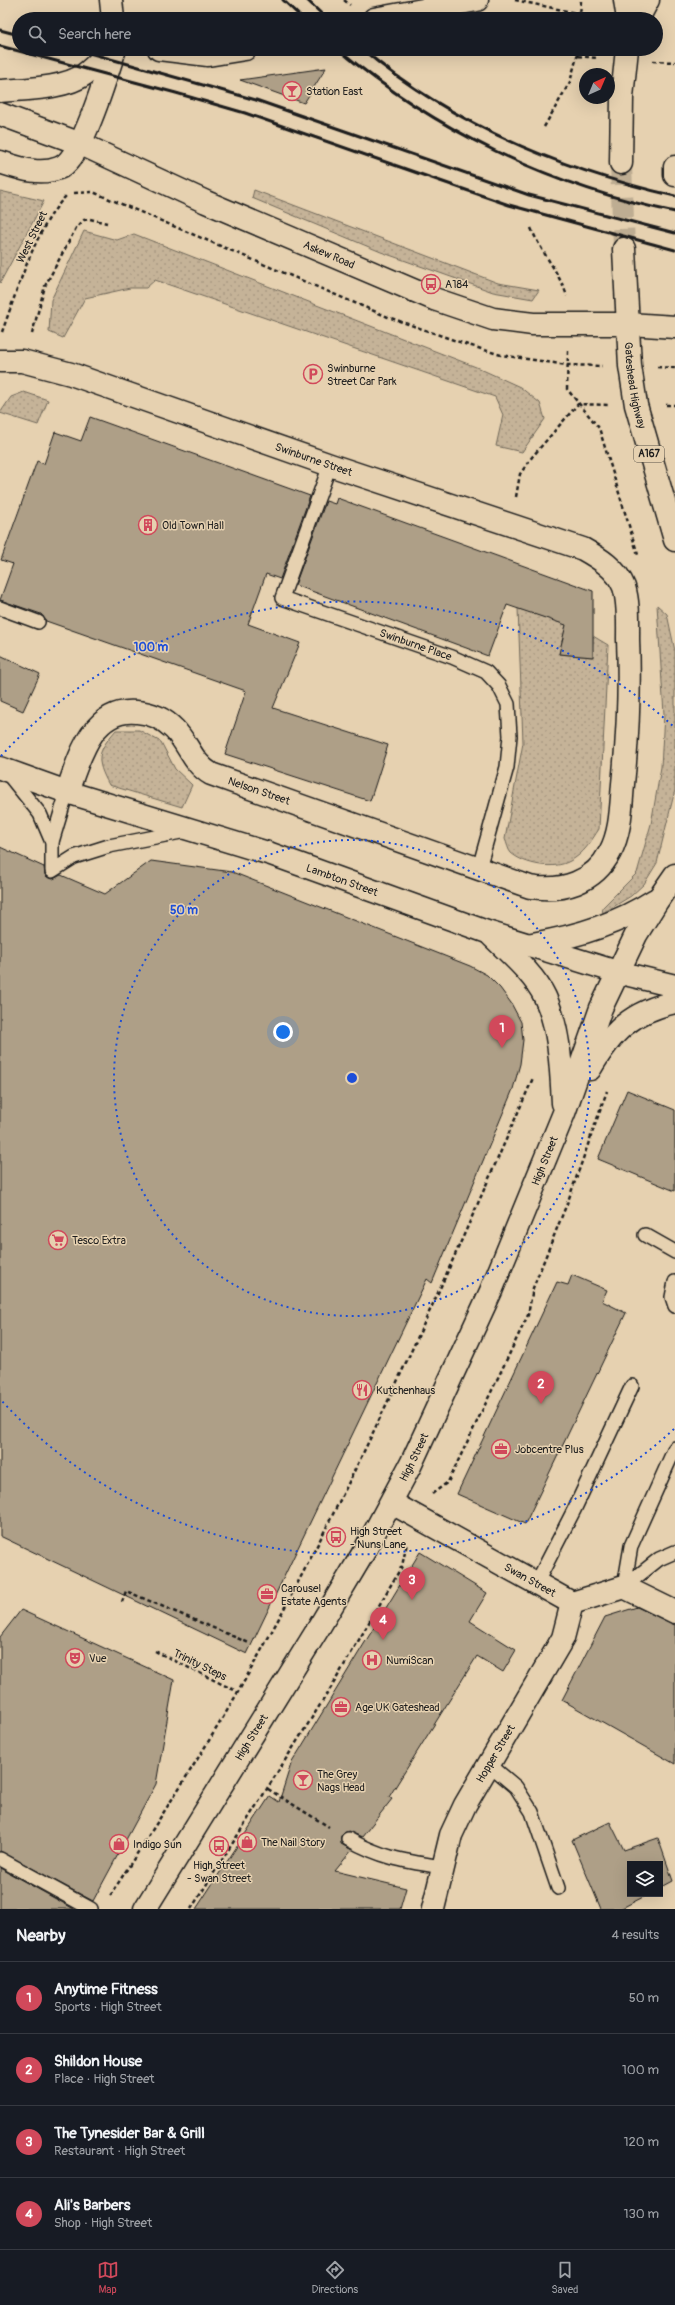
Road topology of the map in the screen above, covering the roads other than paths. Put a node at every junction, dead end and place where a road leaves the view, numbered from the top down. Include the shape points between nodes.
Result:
1 (111, 0) edge
2 (477, 0) edge
3 (625, 0) edge
4 (648, 0) edge
5 (112, 12) edge
6 (412, 12) edge
7 (627, 12) edge
8 (642, 12) edge
9 (104, 56) edge
10 (112, 56) edge
11 (626, 56) edge
12 (0, 91) edge
13 (0, 114) edge
14 (81, 144) junction
15 (0, 162) edge
16 (621, 163) tunnel mouth
17 (675, 167) edge
18 (675, 175) edge
19 (624, 249) tunnel mouth
20 (629, 324) junction
21 (675, 327) edge
22 (0, 361) edge
23 (330, 465) junction
24 (675, 540) edge
25 (619, 578) joint
26 (0, 608) edge
27 (38, 622) dead end
28 (2, 769) edge
29 (66, 792) junction
30 (192, 830) junction
31 (52, 842) junction
32 (479, 868) junction
33 (675, 875) edge
34 (659, 898) junction
35 (488, 932) junction
36 (529, 945) junction
37 (617, 972) junction
38 (675, 986) edge
39 (675, 1002) edge
40 (564, 1113) junction
41 (645, 1235) dead end
42 (675, 1252) edge
43 (675, 1282) edge
44 (675, 1306) edge
45 (632, 1386) dead end
46 (675, 1448) edge
47 (392, 1503) junction
48 (675, 1552) edge
49 (536, 1584) junction
50 (624, 1587) junction
51 (572, 1603) junction
52 (675, 1612) edge
53 (490, 1765) junction
54 (348, 1839) road end
55 (0, 1859) edge
56 (442, 1867) junction
57 (558, 1888) dead end
58 (91, 1909) edge
59 (146, 1909) edge
60 (433, 1909) edge

1 - 5 main road
2 - 6 main road
3 - 7 main road
4 - 8 main road
9 - 12 main road via 84,75 70,81
10 - 14 main road
11 - 16 main road via 622,97
13 - 14 main road, Askew Road
14 - 15 main road via 72,159 61,168 29,171
14 - 20 main road, Askew Road via 206,202 434,299 493,319 533,324
17 - 18 main road
19 - 20 main road, Gateshead Highway / A167
20 - 21 main road, Askew Road
20 - 24 main road, Gateshead Highway / A167 via 630,366 640,425
22 - 23 main road, Swinburne Street via 22,361 71,374
23 - 25 main road, Swinburne Street via 583,548 602,559
23 - 32 lane, Swinburne Place via 282,598 452,657 486,672 499,686 508,704 510,736 507,766
25 - 32 main road, Nelson Street via 627,601 630,687 621,810 617,834 610,852 602,864 581,881 564,888 530,886
26 - 27 lane
28 - 29 main road
28 - 31 lane via 21,788 40,814
29 - 30 main road, Lambton Street
29 - 31 lane
29 - 32 main road, Nelson Street via 84,748 96,728 105,719 117,713 144,712 167,722 176,731 196,763 211,774
30 - 31 lane via 109,846 74,856 52,871
30 - 35 main road, Lambton Street via 271,854
33 - 34 main road, High Street
34 - 36 main road via 622,919 579,934
34 - 37 main road, High Street via 636,934
35 - 36 main road, Lambton Street
35 - 40 main road via 514,958 545,996 557,1040
36 - 37 main road, Lambton Street
37 - 38 main road, Lambton Street
37 - 40 main road, High Street via 601,1008
39 - 40 main road via 640,1014 615,1031 604,1044
40 - 47 main road, High Street via 491,1291
41 - 42 lane
43 - 44 lane via 672,1297
45 - 49 lane
46 - 50 lane via 631,1546
47 - 49 main road, Swan Street
47 - 59 main road, High Street via 318,1630
48 - 50 lane via 659,1559
49 - 51 main road, Swan Street
50 - 51 main road
50 - 52 main road
51 - 53 main road, Hopper Street via 563,1638
53 - 56 main road, Hopper Street via 465,1805 451,1835
53 - 57 lane via 516,1787 532,1812
54 - 56 lane via 390,1858
55 - 58 lane
56 - 60 main road, Hopper Street

